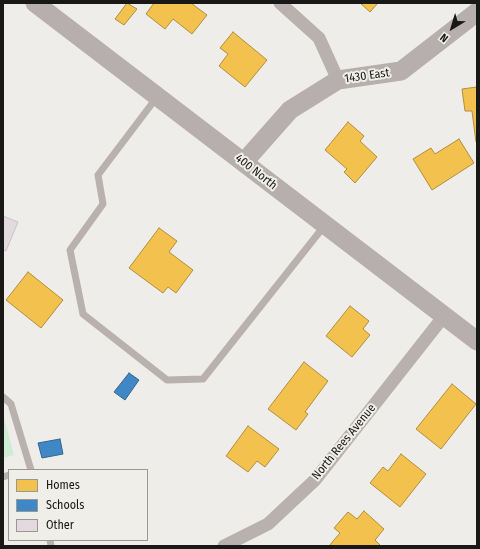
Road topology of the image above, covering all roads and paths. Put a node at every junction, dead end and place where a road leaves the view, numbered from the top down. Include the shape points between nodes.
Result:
1 (34, 3) edge
2 (280, 3) edge
3 (477, 12) edge
4 (338, 80) junction
5 (158, 96) junction
6 (244, 162) junction
7 (325, 225) junction
8 (444, 316) junction
9 (477, 341) edge
10 (3, 397) edge
11 (31, 469) edge
12 (224, 546) edge

1 - 5 main road, 400 North
2 - 4 street via 319,38
3 - 4 main road, 1430 East via 401,71
4 - 6 main road, 1430 East via 290,110
5 - 6 main road, 400 North
5 - 7 lane via 98,175 103,204 70,250 82,314 167,380 203,379
6 - 7 main road, 400 North
7 - 8 main road, 400 North
8 - 9 main road, 400 North
8 - 12 street, North Rees Avenue via 315,480 268,524
10 - 11 lane via 11,404

